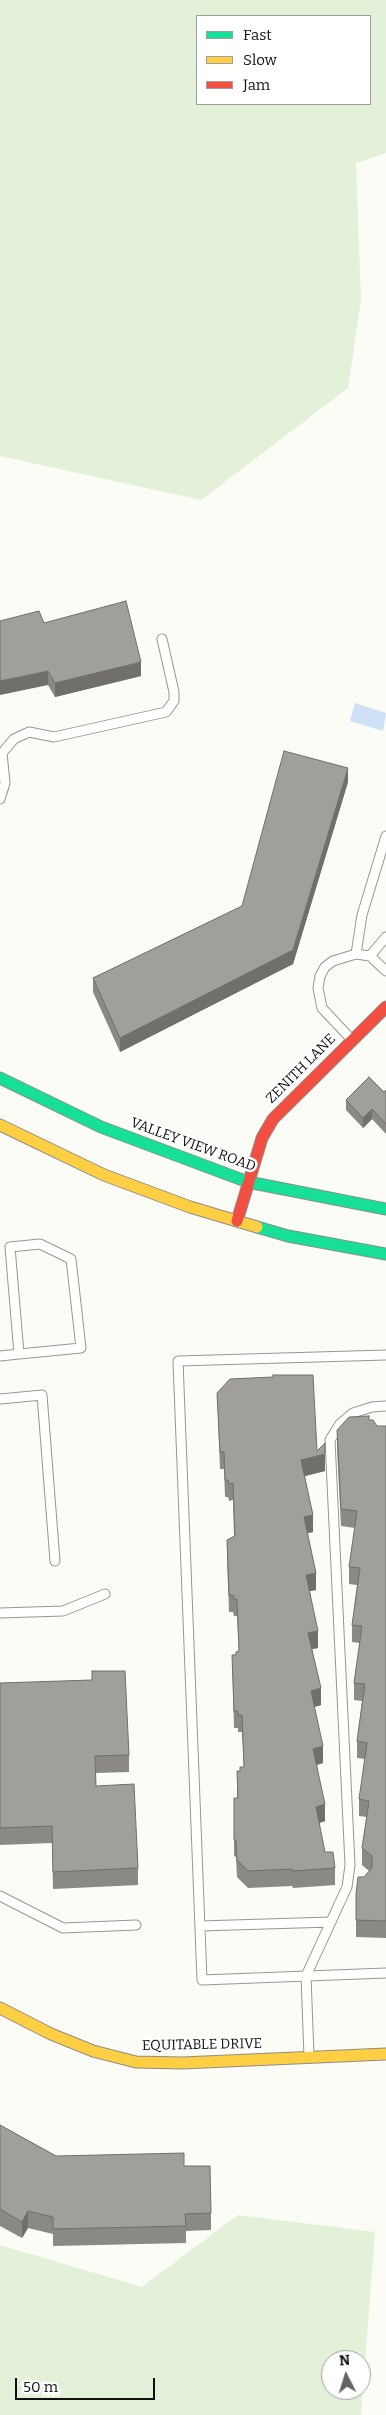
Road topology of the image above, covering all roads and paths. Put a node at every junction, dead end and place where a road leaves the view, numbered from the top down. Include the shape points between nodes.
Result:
1 (162, 639) dead end
2 (0, 799) edge
3 (386, 836) edge
4 (386, 936) edge
5 (356, 954) junction
6 (370, 956) junction
7 (386, 971) edge
8 (386, 1007) edge
9 (352, 1040) junction
10 (0, 1078) edge
11 (0, 1125) edge
12 (248, 1182) junction
13 (386, 1209) edge
14 (237, 1221) junction
15 (386, 1254) edge
16 (20, 1354) junction
17 (386, 1355) edge
18 (0, 1356) edge
19 (0, 1399) edge
20 (386, 1406) edge
21 (55, 1561) dead end
22 (105, 1594) dead end
23 (0, 1614) edge
24 (0, 1896) edge
25 (330, 1922) junction
26 (136, 1925) dead end
27 (200, 1926) junction
28 (386, 1972) edge
29 (306, 1976) junction
30 (0, 2008) edge
31 (386, 2054) edge
32 (310, 2056) junction

1 - 2 lane via 174,692 174,701 166,712 54,737 29,732 14,739 2,753 5,783
3 - 5 lane via 362,915
4 - 6 lane
5 - 6 lane
5 - 9 lane via 344,956 325,967 318,988 322,1008
6 - 7 lane
8 - 9 main road, ZENITH LANE
9 - 12 main road, ZENITH LANE via 272,1119 262,1138
10 - 12 main road, VALLEY VIEW ROAD via 101,1127
11 - 14 main road via 104,1175
12 - 13 main road, VALLEY VIEW ROAD
12 - 14 main road, ZENITH LANE
14 - 15 main road via 288,1236
16 - 16 lane via 10,1247 40,1244 71,1259 80,1348
16 - 18 lane
17 - 27 lane via 178,1361
19 - 21 lane via 42,1396
20 - 25 lane via 353,1412 330,1440 350,1865 347,1887
22 - 23 lane via 63,1611
24 - 26 lane via 64,1928
25 - 27 lane
25 - 29 lane
27 - 29 lane via 202,1980
28 - 29 lane
29 - 32 lane
30 - 32 main road, EQUITABLE DRIVE via 84,2048 136,2062 182,2064
31 - 32 main road, EQUITABLE DRIVE

